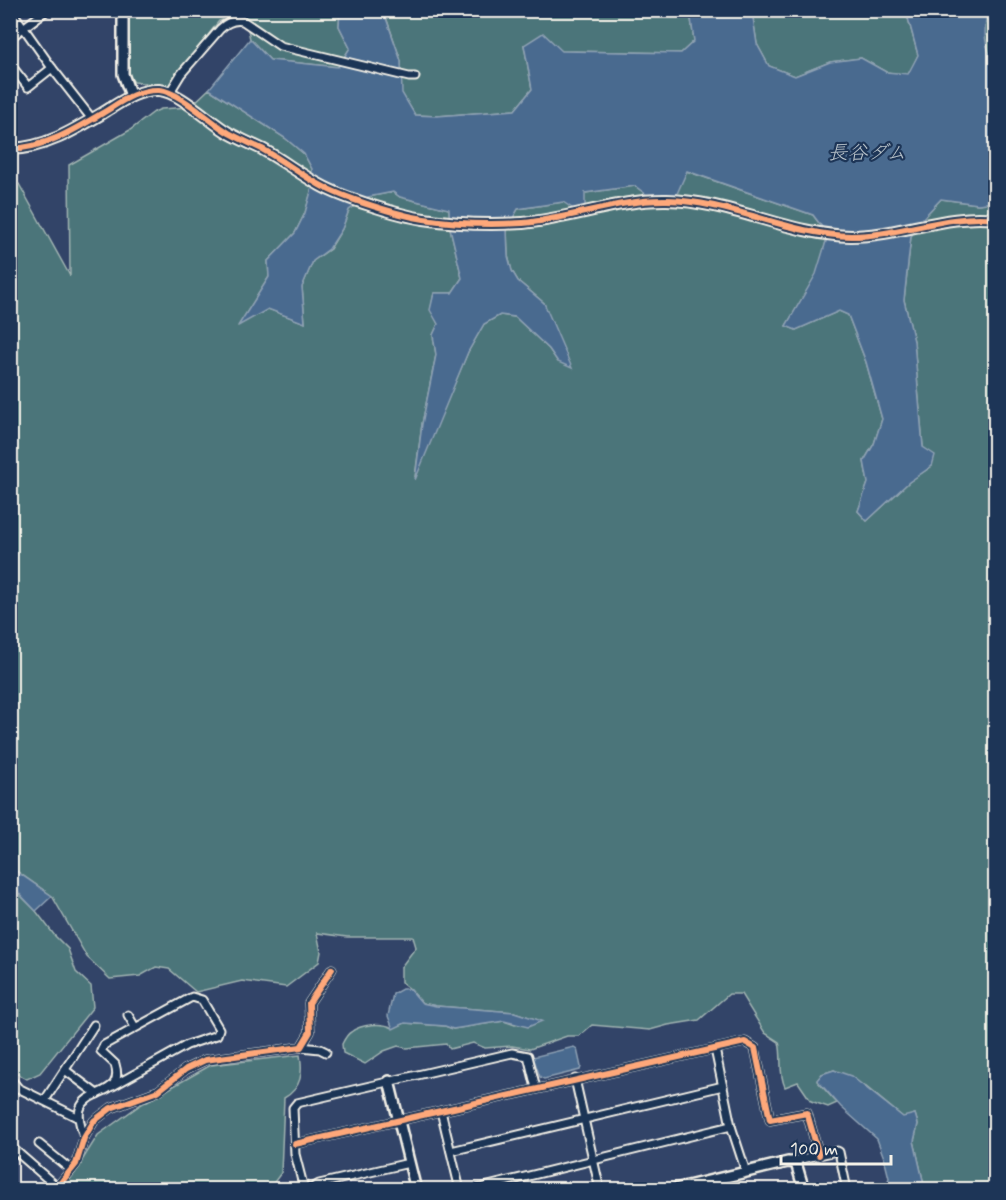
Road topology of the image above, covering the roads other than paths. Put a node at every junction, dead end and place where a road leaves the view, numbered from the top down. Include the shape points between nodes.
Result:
1 (11, 10) edge
2 (47, 10) edge
3 (123, 10) edge
4 (24, 28) junction
5 (10, 38) edge
6 (10, 64) edge
7 (52, 68) junction
8 (412, 77) dead end
9 (170, 92) junction
10 (131, 96) junction
11 (92, 119) junction
12 (10, 148) edge
13 (996, 219) edge
14 (332, 969) dead end
15 (128, 1015) dead end
16 (94, 1025) dead end
17 (135, 1027) junction
18 (301, 1047) junction
19 (715, 1049) junction
20 (326, 1052) dead end
21 (64, 1070) junction
22 (10, 1078) edge
23 (575, 1079) junction
24 (389, 1081) junction
25 (113, 1086) junction
26 (723, 1086) junction
27 (536, 1088) junction
28 (97, 1094) junction
29 (45, 1100) junction
30 (441, 1111) junction
31 (79, 1118) junction
32 (399, 1120) junction
33 (584, 1120) junction
34 (731, 1126) junction
35 (84, 1138) junction
36 (39, 1144) dead end
37 (295, 1144) junction
38 (10, 1146) edge
39 (451, 1151) junction
40 (819, 1155) junction
41 (593, 1161) junction
42 (788, 1162) junction
43 (409, 1163) junction
44 (71, 1170) junction
45 (746, 1172) junction
46 (717, 1179) junction
47 (56, 1188) edge
48 (310, 1189) edge
49 (416, 1190) edge
50 (460, 1190) edge
51 (472, 1190) edge
52 (600, 1190) edge
53 (671, 1190) edge
54 (720, 1190) edge
55 (804, 1190) edge
56 (847, 1190) edge

1 - 4 street
2 - 4 street
3 - 10 street via 123,74
4 - 5 street
4 - 7 street
6 - 7 street via 28,87
7 - 11 street
8 - 9 street via 280,46 238,20 220,29
9 - 10 street via 160,90
9 - 13 street via 229,133 321,186 422,219 524,222 637,201 664,200 718,206 808,232 851,236 887,234 980,217
10 - 11 street
11 - 12 street via 49,142
14 - 18 street via 309,1003 310,1032
15 - 17 street
16 - 21 street
17 - 25 street via 102,1048 116,1069
17 - 25 street via 192,997 202,1000 219,1029 217,1035 187,1046
18 - 20 street
18 - 35 street via 205,1060 158,1091 111,1108 94,1120
19 - 23 street
19 - 26 street
19 - 40 street via 745,1042 755,1048 770,1120 807,1113
21 - 28 street
21 - 29 street
22 - 29 street via 18,1089
23 - 27 street
23 - 33 street
24 - 27 street via 512,1053 528,1056
24 - 32 street
24 - 37 street via 297,1103 293,1107
25 - 28 street
26 - 33 street
26 - 34 street
27 - 30 street
28 - 31 street via 84,1103
29 - 31 street
30 - 32 street
30 - 39 street
31 - 35 street
32 - 37 street
32 - 43 street
33 - 39 street
33 - 41 street
34 - 41 street
34 - 45 street
35 - 44 street
36 - 44 street
37 - 48 street via 303,1185
38 - 47 street
39 - 50 street
40 - 42 street
40 - 56 street via 839,1152
41 - 51 street
41 - 52 street
42 - 45 street
42 - 55 street via 796,1163
43 - 48 street
43 - 49 street
44 - 47 street
45 - 46 street
46 - 53 street
46 - 54 street

